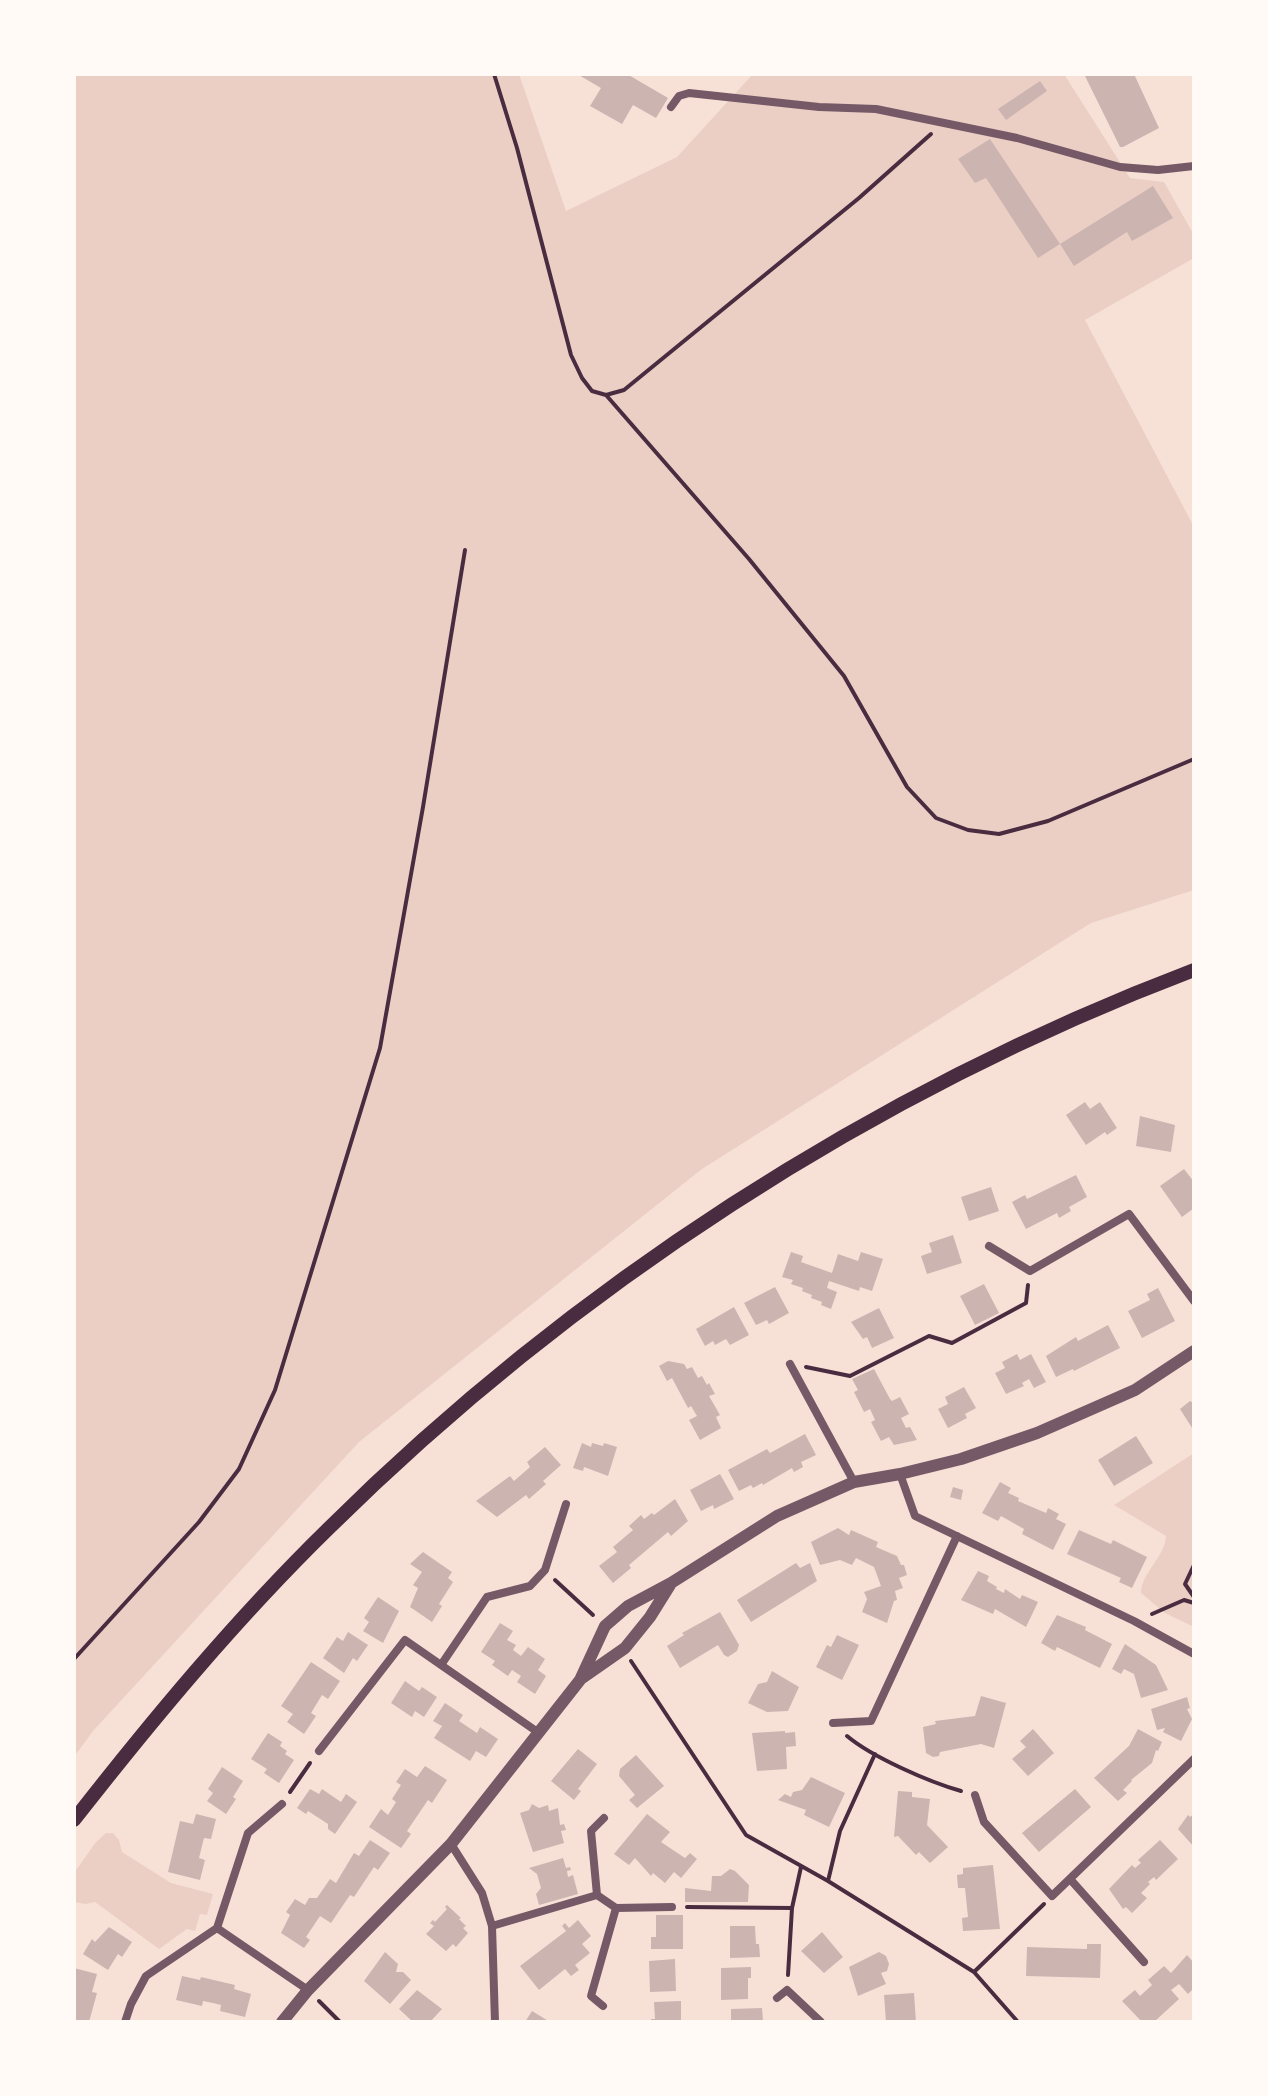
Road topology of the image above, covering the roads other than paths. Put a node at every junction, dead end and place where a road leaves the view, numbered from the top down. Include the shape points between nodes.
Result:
1 (671, 107) dead end
2 (1194, 166) edge
3 (1194, 970) edge
4 (989, 1246) dead end
5 (1194, 1301) edge
6 (1194, 1351) edge
7 (790, 1364) road end
8 (900, 1474) junction
9 (854, 1482) junction
10 (566, 1504) dead end
11 (957, 1536) junction
12 (671, 1583) junction
13 (1194, 1654) edge
14 (441, 1665) junction
15 (580, 1680) junction
16 (833, 1723) road end
17 (539, 1733) junction
18 (319, 1751) road end
19 (1194, 1759) edge
20 (975, 1795) road end
21 (282, 1804) road end
22 (604, 1818) dead end
23 (74, 1820) edge
24 (451, 1844) junction
25 (1070, 1879) junction
26 (597, 1895) junction
27 (672, 1907) road end
28 (616, 1908) junction
29 (492, 1926) junction
30 (217, 1928) junction
31 (1144, 1962) dead end
32 (308, 1990) junction
33 (777, 1998) dead end
34 (603, 2006) dead end
35 (125, 2022) edge
36 (282, 2022) edge
37 (495, 2022) edge
38 (821, 2022) edge

1 - 2 street via 689,93 876,109 1017,138 1120,167
3 - 23 main road via 1029,1040 813,1155 641,1267 560,1327 468,1401 326,1531 203,1662
4 - 5 street via 1030,1271 1129,1214
6 - 8 street via 1135,1390 1037,1433
7 - 9 street
8 - 9 street
8 - 11 street via 915,1516
9 - 12 street via 777,1516
10 - 14 street via 545,1570 530,1586 487,1597
11 - 13 street
11 - 16 street via 871,1721
12 - 15 street via 625,1648
12 - 15 street via 628,1606 605,1626
14 - 17 street
14 - 18 street via 405,1640
15 - 17 street
17 - 24 street
19 - 25 street
20 - 25 street via 984,1822 1052,1896
21 - 30 street via 248,1833
22 - 26 street via 591,1831
24 - 29 street via 482,1893
24 - 32 street
25 - 31 street
26 - 28 street
26 - 29 street
27 - 28 street
28 - 34 street via 591,1996
29 - 37 street
30 - 32 street
30 - 35 street via 146,1976
32 - 36 street
33 - 38 street via 787,1990

